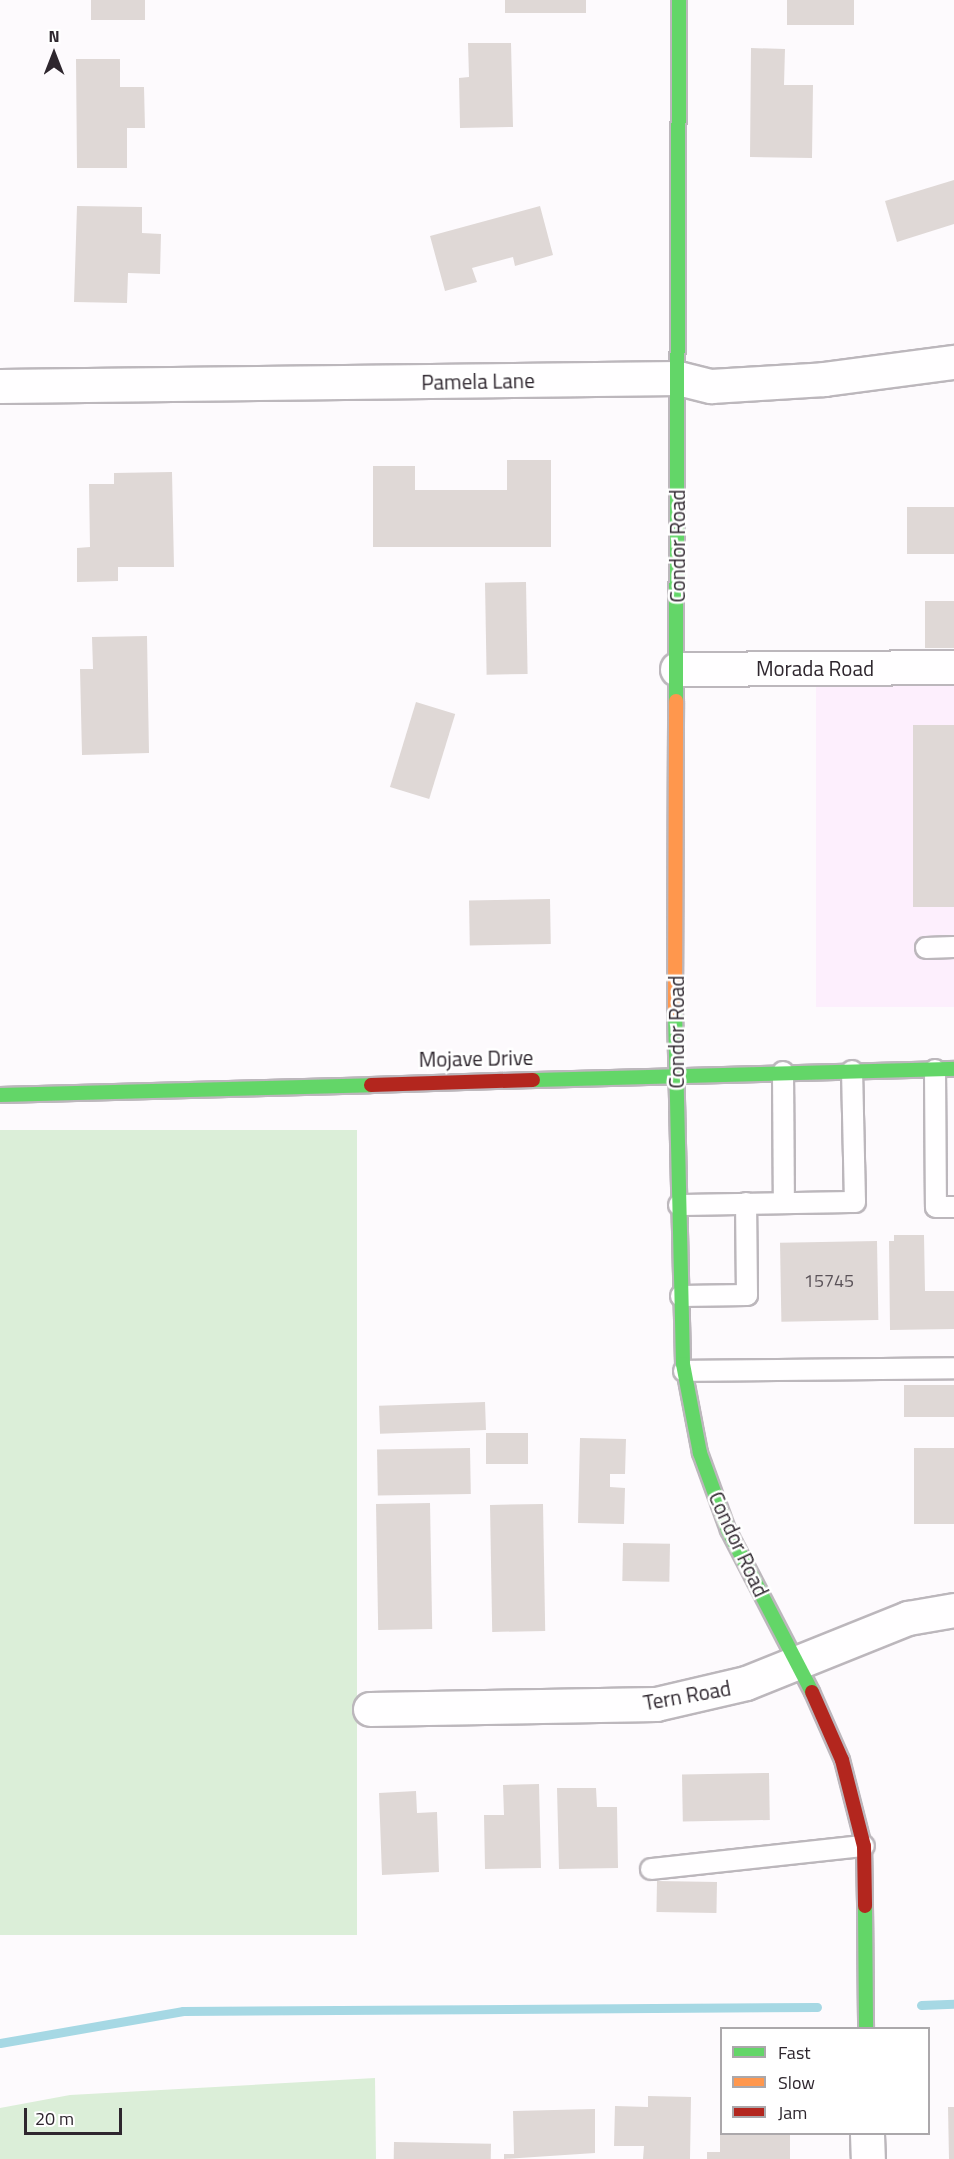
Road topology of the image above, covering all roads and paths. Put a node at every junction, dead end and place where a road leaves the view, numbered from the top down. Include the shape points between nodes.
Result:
1 (679, 0) edge
2 (954, 362) edge
3 (678, 378) junction
4 (0, 386) edge
5 (954, 667) edge
6 (677, 669) junction
7 (954, 947) edge
8 (926, 948) dead end
9 (945, 1069) edge
10 (852, 1071) junction
11 (783, 1072) junction
12 (675, 1074) junction
13 (0, 1095) edge
14 (746, 1203) junction
15 (784, 1203) junction
16 (679, 1204) junction
17 (954, 1207) edge
18 (681, 1296) junction
19 (954, 1368) edge
20 (684, 1371) junction
21 (954, 1610) edge
22 (799, 1662) junction
23 (370, 1709) dead end
24 (864, 1846) junction
25 (651, 1869) dead end
26 (866, 2027) edge
27 (867, 2135) edge
28 (868, 2159) edge

1 - 3 street, Condor Road
2 - 3 street, Pamela Lane via 824,380 711,387
3 - 4 street, Pamela Lane
3 - 6 street, Condor Road
5 - 6 street, Morada Road
6 - 12 street, Condor Road
7 - 8 lane
9 - 10 street, Mojave Drive
9 - 17 lane via 936,1207
10 - 11 street, Mojave Drive
10 - 15 lane via 855,1202
11 - 12 street, Mojave Drive
11 - 15 lane
12 - 13 street, Mojave Drive
12 - 16 street, Condor Road
14 - 15 lane
14 - 16 lane
14 - 18 lane via 747,1295
16 - 18 street, Condor Road
18 - 20 street, Condor Road
19 - 20 lane
20 - 22 street, Condor Road via 700,1454 728,1530
21 - 22 street, Tern Road via 908,1618
22 - 23 street, Tern Road via 746,1683 656,1704
22 - 24 street, Condor Road via 842,1760
24 - 25 lane
24 - 26 street, Condor Road
27 - 28 street

